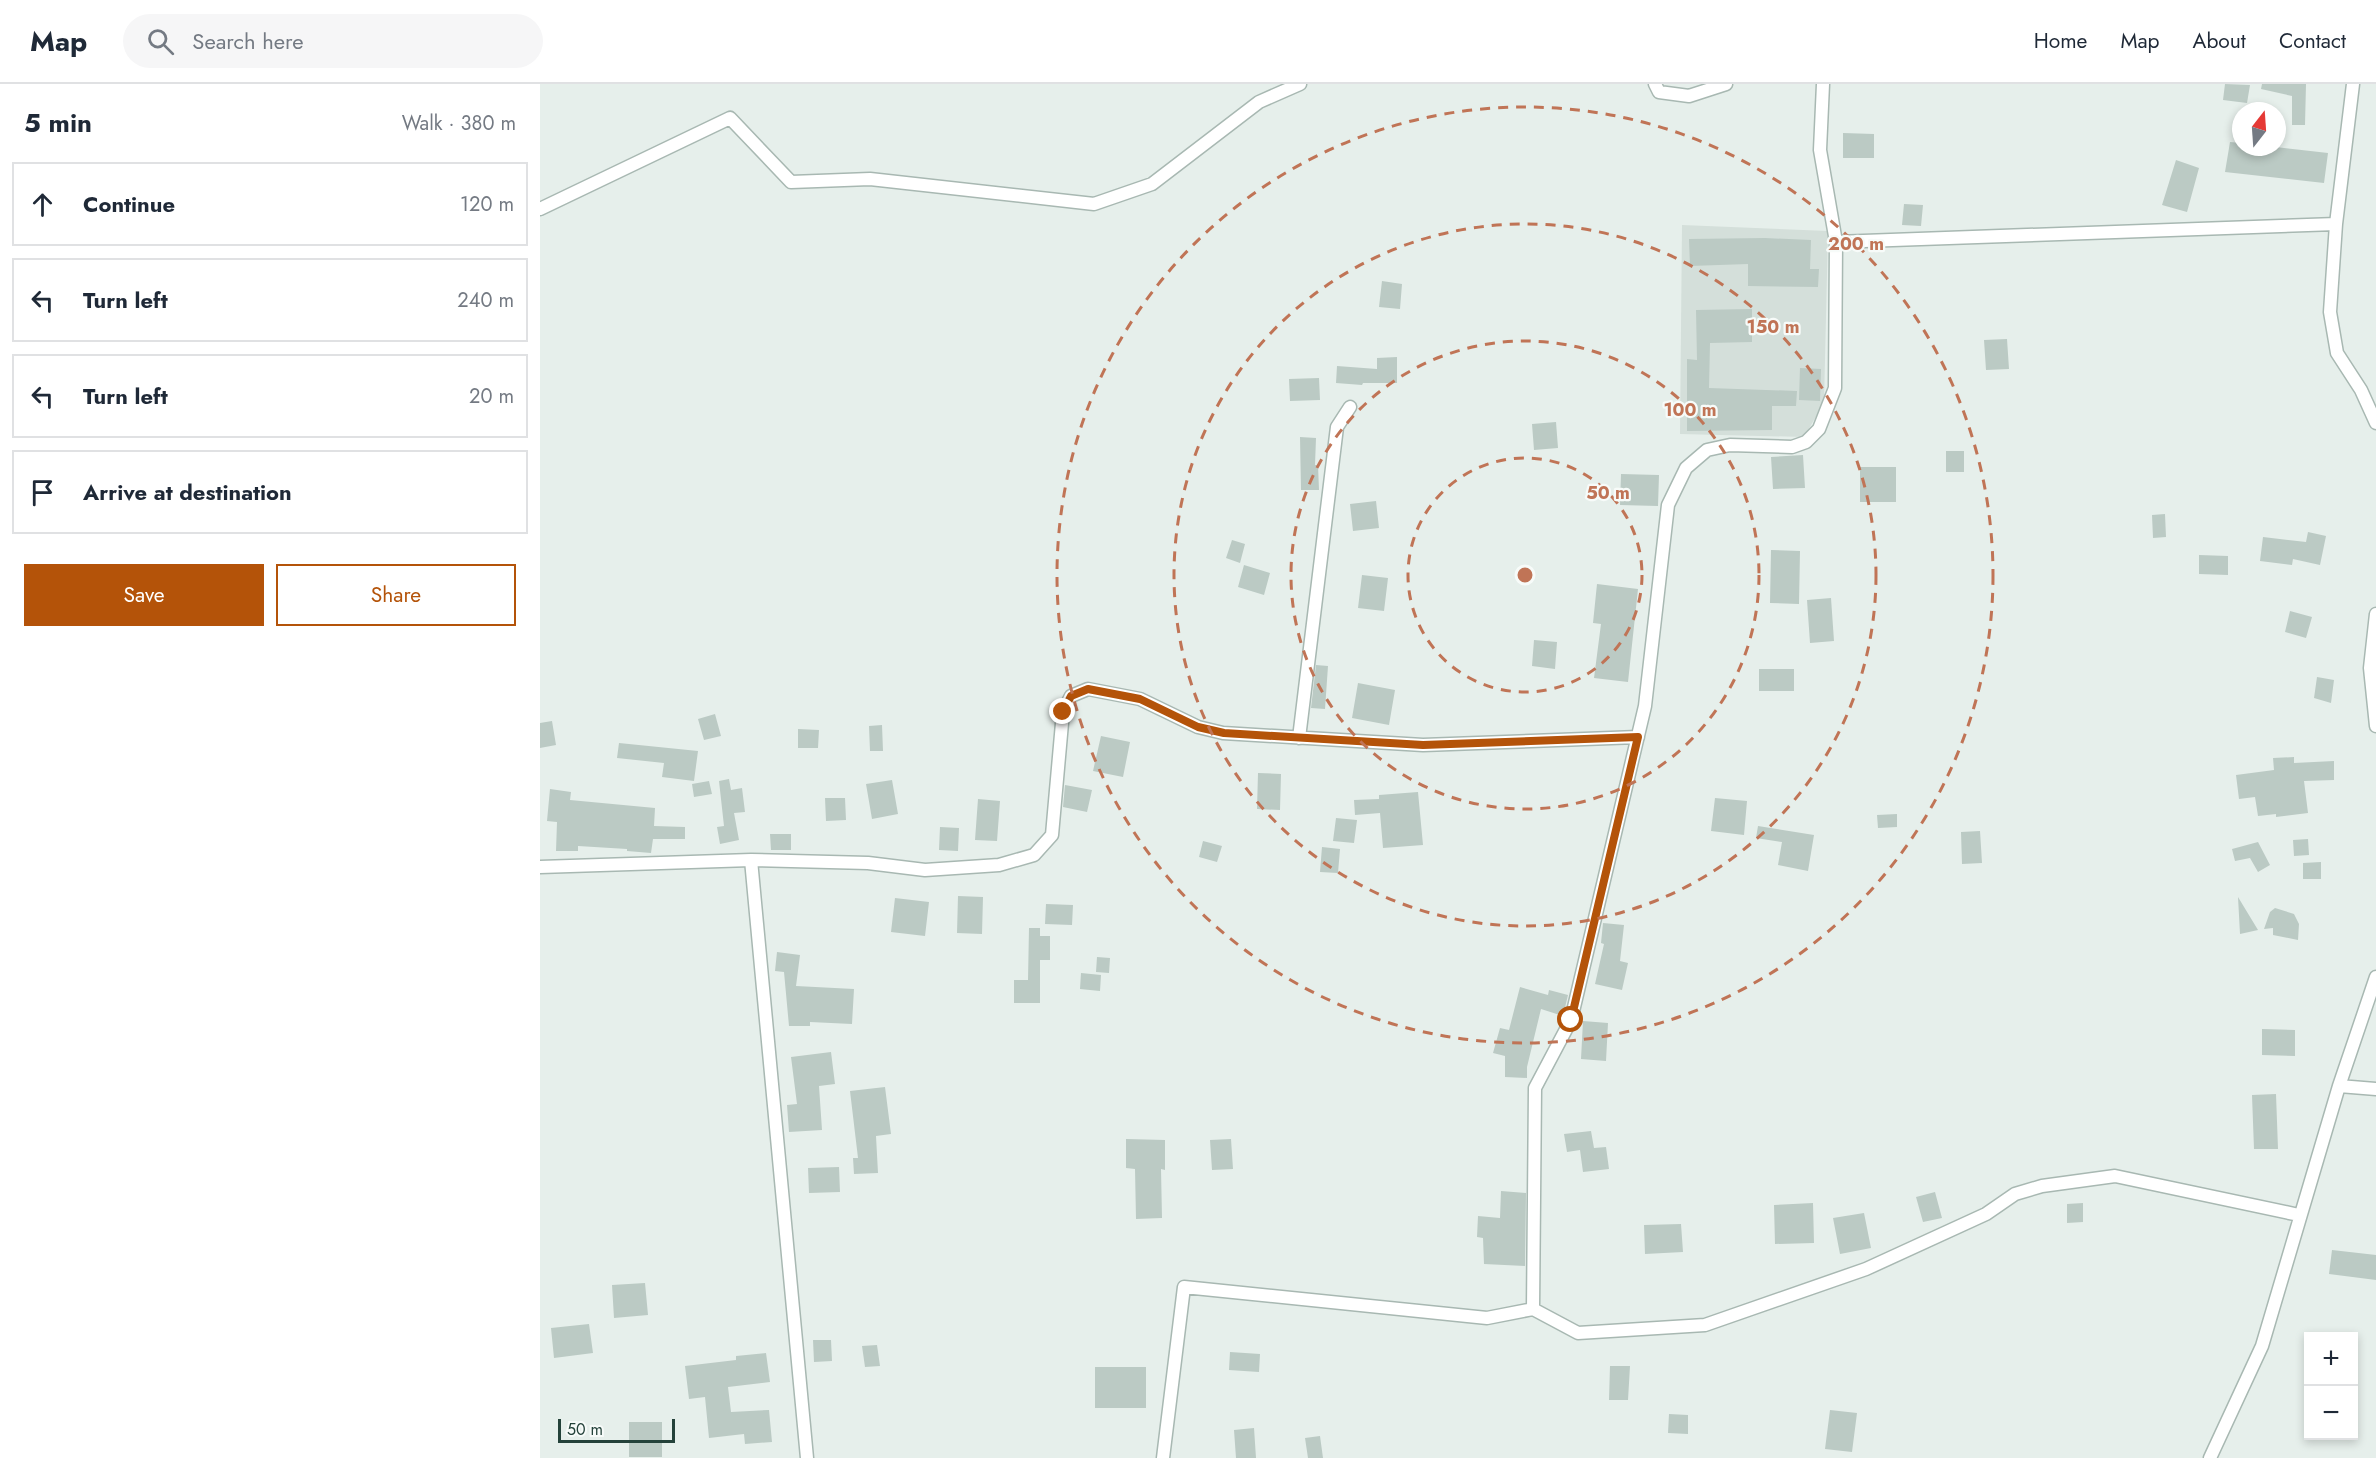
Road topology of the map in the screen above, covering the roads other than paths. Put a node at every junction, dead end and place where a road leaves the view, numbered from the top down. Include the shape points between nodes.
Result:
1 (1300, 84) edge
2 (1655, 84) edge
3 (1726, 84) edge
4 (1823, 84) edge
5 (2353, 84) edge
6 (540, 209) edge
7 (2336, 224) junction
8 (1836, 242) junction
9 (1350, 407) dead end
10 (2376, 423) edge
11 (2376, 614) edge
12 (2376, 726) edge
13 (1638, 737) junction
14 (1299, 738) junction
15 (751, 860) junction
16 (540, 867) edge
17 (2376, 977) edge
18 (2339, 1086) junction
19 (2376, 1089) edge
20 (2299, 1215) junction
21 (1533, 1308) junction
22 (807, 1458) edge
23 (1162, 1458) edge
24 (2210, 1458) edge

1 - 6 street via 1259,102 1152,184 1094,204 870,179 791,182 730,118
2 - 3 street via 1659,92 1689,96
4 - 8 street via 1820,150
5 - 7 street
7 - 8 street
7 - 10 street via 2330,312 2337,353
8 - 13 street via 1835,388 1819,429 1806,442 1792,447 1731,445 1707,450 1686,468 1668,505 1646,706
9 - 14 street via 1338,427
11 - 12 street via 2370,668
13 - 14 street via 1423,745
13 - 21 street via 1571,1020 1535,1088
14 - 15 street via 1224,733 1198,727 1140,699 1088,689 1071,696 1063,712 1052,835 1034,855 999,865 926,870 868,863
15 - 16 street
15 - 22 street
17 - 18 street
18 - 19 street
18 - 20 street
20 - 21 street via 2115,1176 2042,1186 2015,1194 1986,1214 1866,1269 1705,1325 1578,1333
20 - 24 street via 2262,1346
21 - 23 street via 1487,1318 1184,1287

